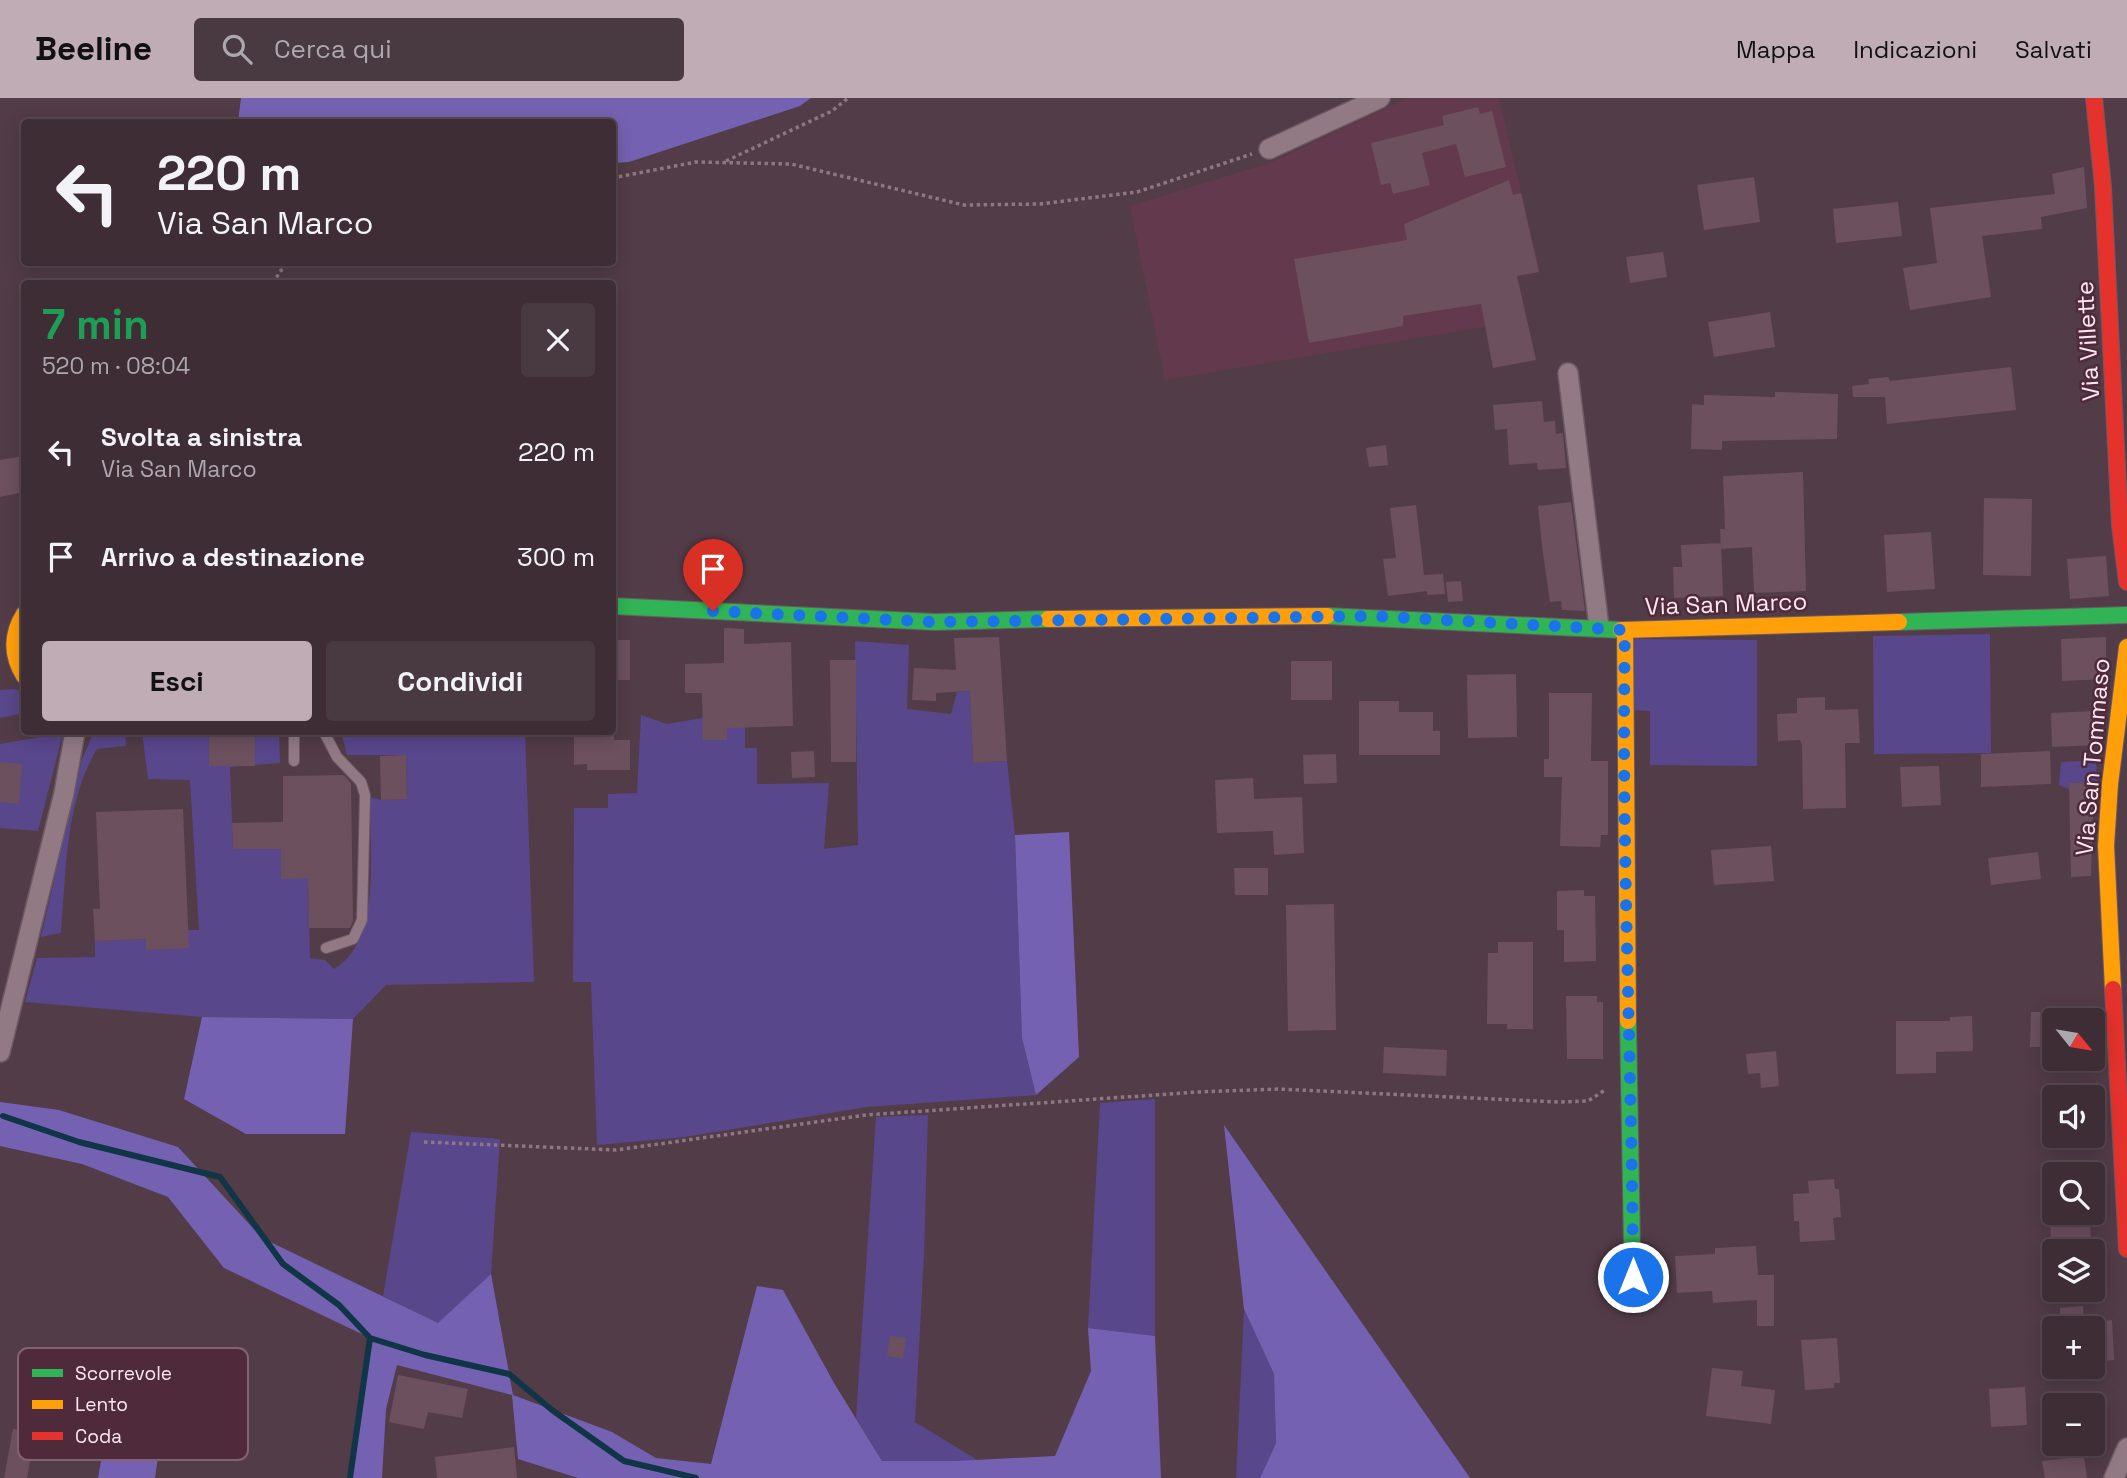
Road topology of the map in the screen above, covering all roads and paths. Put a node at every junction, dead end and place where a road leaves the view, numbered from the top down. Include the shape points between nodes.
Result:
1 (849, 98) edge
2 (1380, 98) edge
3 (2094, 98) edge
4 (1269, 149) joint
5 (723, 163) junction
6 (616, 177) edge
7 (287, 266) edge
8 (276, 280) edge
9 (1568, 373) dead end
10 (2127, 582) edge
11 (616, 606) edge
12 (2127, 615) edge
13 (21, 620) edge
14 (1599, 627) junction
15 (1625, 630) junction
16 (13, 647) junction
17 (2127, 648) edge
18 (0, 667) edge
19 (21, 672) edge
20 (21, 680) edge
21 (7, 683) dead end
22 (74, 735) edge
23 (294, 735) edge
24 (326, 735) edge
25 (294, 761) dead end
26 (326, 948) dead end
27 (0, 1052) edge
28 (1607, 1088) dead end
29 (424, 1142) dead end
30 (2127, 1249) edge
31 (1633, 1303) dead end
32 (2127, 1448) edge
33 (2114, 1478) edge

1 - 5 path via 832,111
2 - 4 street
3 - 10 street, Via Villette
4 - 5 path via 1137,192 1040,204 964,205 791,164
5 - 6 path via 696,162
7 - 8 path
9 - 14 street
11 - 14 street, Via San Marco via 935,622 1372,616
12 - 15 street, Via San Marco
13 - 16 street
14 - 15 street, Via San Marco
15 - 31 street via 1623,775
16 - 18 street
16 - 19 street
17 - 30 street, Via San Tommaso via 2106,846
20 - 21 street
22 - 27 street
23 - 25 lane
24 - 26 lane via 365,794 362,920 353,939
28 - 29 path via 1588,1101 1559,1102 1278,1089 1198,1092 866,1115 616,1150
32 - 33 street

